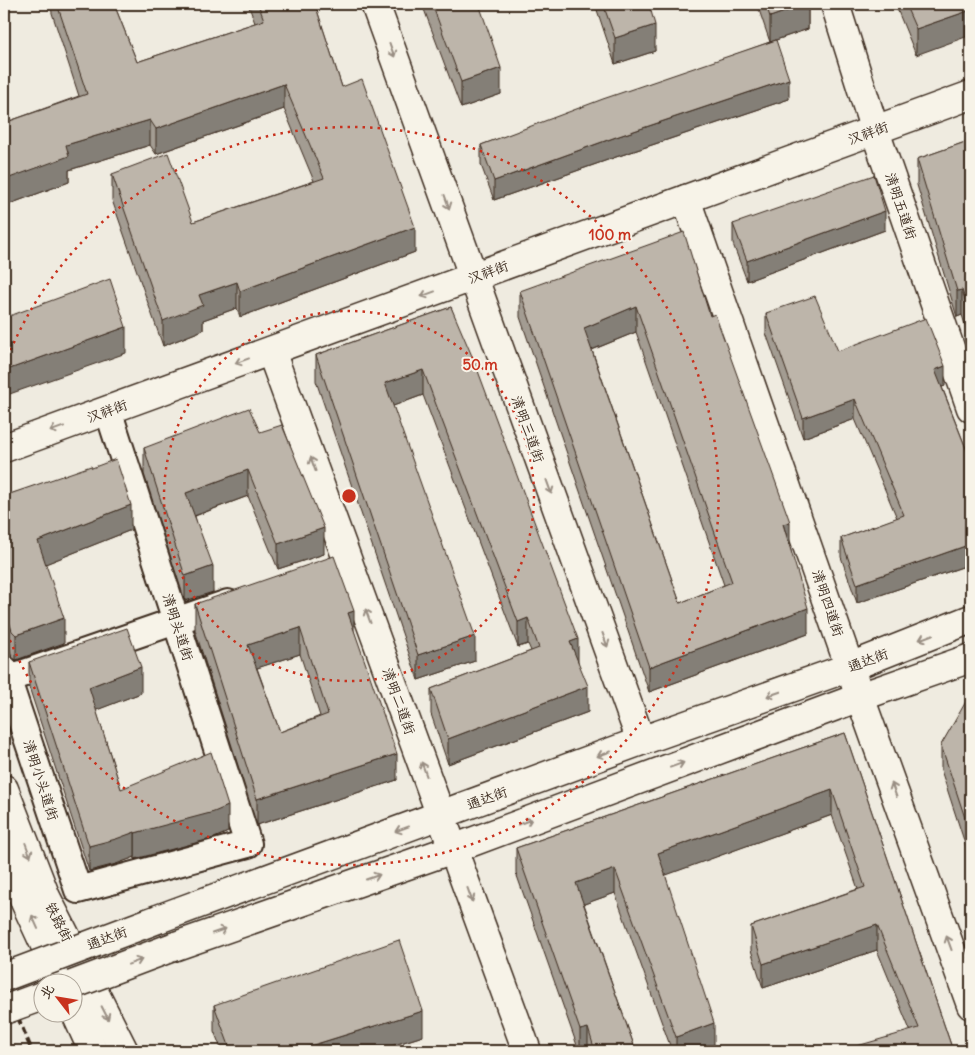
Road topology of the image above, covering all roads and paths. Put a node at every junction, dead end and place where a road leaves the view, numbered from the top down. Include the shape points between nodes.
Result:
1 (375, 4) edge
2 (835, 4) edge
3 (971, 95) edge
4 (875, 131) junction
5 (686, 200) junction
6 (474, 277) junction
7 (271, 351) junction
8 (971, 408) edge
9 (108, 410) junction
10 (4, 448) edge
11 (248, 596) edge
12 (971, 619) edge
13 (176, 621) junction
14 (971, 658) edge
15 (850, 667) junction
16 (5, 674) edge
17 (860, 697) junction
18 (641, 741) junction
19 (4, 789) edge
20 (440, 815) junction
21 (4, 848) edge
22 (453, 849) junction
23 (78, 890) joint
24 (57, 972) edge
25 (4, 977) edge
26 (82, 981) edge
27 (32, 1000) edge
28 (971, 1005) edge
29 (4, 1010) edge
30 (80, 1022) edge
31 (93, 1051) edge
32 (124, 1051) edge
33 (527, 1051) edge

1 -> 6 street, 清明三道街
2 - 4 street, 清明五道街
3 - 4 street, 汉祥街
4 - 5 street, 汉祥街
4 - 8 street, 清明五道街
5 - 6 street, 汉祥街
5 - 15 street, 清明四道街
6 -> 7 street, 汉祥街
6 -> 18 street, 清明三道街
7 -> 9 street, 汉祥街
20 -> 7 street, 清明二道街 via 339,564
9 -> 10 street, 汉祥街
9 - 13 street, 清明头道街
11 - 13 street
12 -> 15 street, 通达街
13 - 16 street
13 - 23 street, 清明头道街 via 248,844
14 - 17 street
15 - 17 street, 清明四道街
15 -> 18 street, 通达街
16 - 23 street, 清明小头道街
22 -> 17 street
28 -> 17 street, 清明四道街
18 -> 20 street, 通达街
19 -> 32 street, 铁路街 via 46,897
20 - 22 street, 清明二道街
20 -> 25 street, 通达街, bridge
24 -> 21 street, 铁路街
26 -> 22 street, bridge
22 -> 33 street, 清明二道街
27 - 29 street, bridge
30 - 31 street

